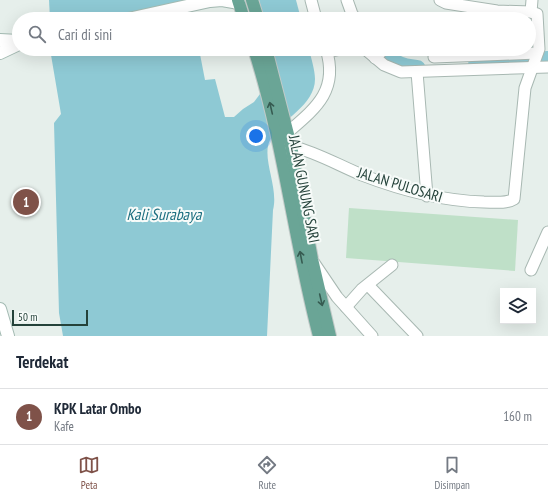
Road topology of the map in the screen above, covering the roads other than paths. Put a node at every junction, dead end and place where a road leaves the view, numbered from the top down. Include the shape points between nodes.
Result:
1 (252, 0) edge
2 (311, 0) edge
3 (347, 0) edge
4 (440, 0) edge
5 (532, 0) edge
6 (210, 1) edge
7 (239, 1) edge
8 (160, 12) edge
9 (242, 12) edge
10 (256, 12) edge
11 (314, 12) edge
12 (351, 12) edge
13 (516, 12) edge
14 (534, 12) edge
15 (536, 35) edge
16 (0, 40) edge
17 (12, 41) edge
18 (12, 47) edge
19 (0, 53) edge
20 (258, 56) edge
21 (267, 56) edge
22 (327, 56) edge
23 (383, 56) edge
24 (538, 57) edge
25 (548, 67) edge
26 (417, 72) junction
27 (269, 78) junction
28 (283, 130) junction
29 (291, 146) junction
30 (427, 196) junction
31 (548, 232) edge
32 (312, 259) junction
33 (392, 266) dead end
34 (531, 270) dead end
35 (368, 285) junction
36 (346, 307) junction
37 (0, 308) edge
38 (8, 336) edge
39 (319, 336) edge
40 (330, 336) edge
41 (372, 336) edge
42 (417, 336) edge

1 - 10 main road
2 - 11 street
3 - 12 street
4 - 13 street via 446,3
5 - 14 street
6 - 7 street
6 - 8 street
7 - 9 main road
15 - 24 street
16 - 17 street
18 - 19 street
20 - 27 main road, JALAN GUNUNG SARI
21 - 27 main road, JALAN GUNUNG SARI
22 - 28 street, JALAN GUNUNG SARI via 330,76 326,93 300,122
23 - 26 street via 393,70
24 - 25 street
24 - 26 street via 437,62
24 - 30 street, JALAN PULOSARI via 526,82 514,200 476,202
26 - 30 street
27 - 28 main road, JALAN GUNUNG SARI
28 - 29 main road, JALAN GUNUNG SARI
39 -> 28 main road, JALAN GUNUNG SARI
29 - 30 street, JALAN PULOSARI
29 - 32 main road, JALAN GUNUNG SARI
31 - 34 street
32 - 36 street
32 -> 40 main road, JALAN GUNUNG SARI
33 - 35 street
35 - 36 street
35 - 42 street
36 - 41 street
37 - 38 street

